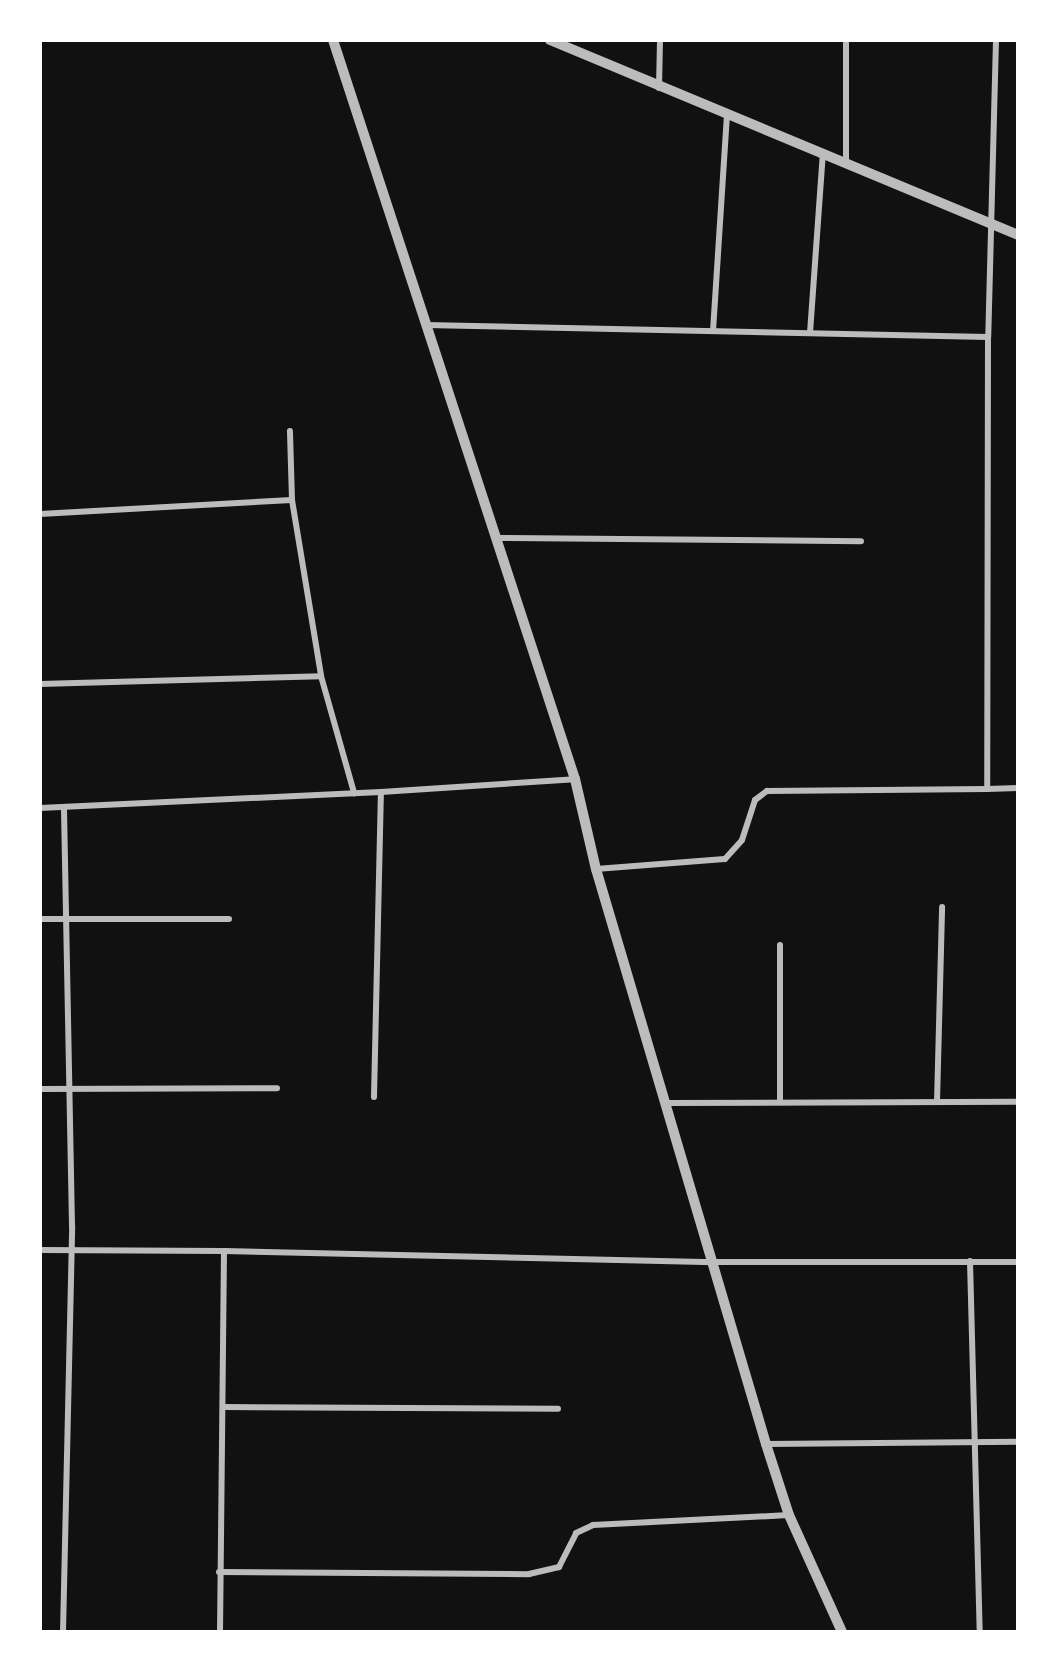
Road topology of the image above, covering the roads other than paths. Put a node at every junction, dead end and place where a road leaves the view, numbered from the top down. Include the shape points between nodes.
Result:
1 (333, 40) edge
2 (550, 40) edge
3 (660, 40) edge
4 (846, 40) edge
5 (996, 40) edge
6 (659, 88) junction
7 (727, 111) junction
8 (823, 152) junction
9 (846, 162) junction
10 (991, 223) junction
11 (1017, 235) edge
12 (426, 325) junction
13 (712, 331) junction
14 (810, 333) junction
15 (988, 337) junction
16 (290, 431) dead end
17 (292, 500) junction
18 (40, 514) edge
19 (496, 538) junction
20 (861, 541) dead end
21 (321, 676) junction
22 (40, 684) edge
23 (575, 779) junction
24 (1017, 788) edge
25 (987, 789) junction
26 (381, 792) junction
27 (354, 793) junction
28 (40, 808) edge
29 (63, 810) junction
30 (596, 869) junction
31 (942, 907) dead end
32 (40, 919) edge
33 (69, 919) junction
34 (229, 919) dead end
35 (780, 945) dead end
36 (71, 1088) junction
37 (277, 1088) dead end
38 (40, 1089) edge
39 (374, 1097) dead end
40 (780, 1099) junction
41 (937, 1102) junction
42 (1017, 1102) edge
43 (667, 1103) junction
44 (40, 1251) edge
45 (72, 1251) junction
46 (224, 1251) junction
47 (970, 1261) junction
48 (715, 1262) junction
49 (1017, 1262) edge
50 (223, 1407) junction
51 (558, 1409) dead end
52 (976, 1442) junction
53 (1017, 1442) edge
54 (766, 1444) junction
55 (789, 1515) junction
56 (219, 1572) junction
57 (63, 1632) edge
58 (220, 1632) edge
59 (842, 1632) edge
60 (980, 1632) edge

1 - 12 street
2 - 6 street
3 - 6 street
4 - 9 street
5 - 10 street
6 - 7 street
7 - 8 street
7 - 13 street
8 - 9 street
8 - 14 street
9 - 10 street
10 - 11 street
10 - 15 street
12 - 13 street
12 - 19 street
13 - 14 street
14 - 15 street
15 - 25 street
16 - 17 street
17 - 18 street
17 - 21 street
19 - 20 street
19 - 23 street
21 - 22 street
21 - 27 street
23 - 26 street
23 - 30 street
24 - 25 street
25 - 30 street via 767,791 755,800 742,840 725,859
26 - 27 street
26 - 39 street
27 - 29 street
28 - 29 street
29 - 33 street
30 - 43 street
31 - 41 street
32 - 33 street
33 - 34 street
33 - 36 street
35 - 40 street
36 - 37 street
36 - 38 street
36 - 45 street
40 - 41 street
40 - 43 street
41 - 42 street
43 - 48 street
44 - 45 street
45 - 46 street
45 - 57 street
46 - 48 street
46 - 50 street
47 - 48 street
47 - 49 street
47 - 52 street
48 - 54 street
50 - 51 street
50 - 56 street
52 - 53 street
52 - 54 street
52 - 60 street
54 - 55 street
55 - 56 street via 593,1525 576,1533 559,1567 529,1574
55 - 59 street
56 - 58 street

